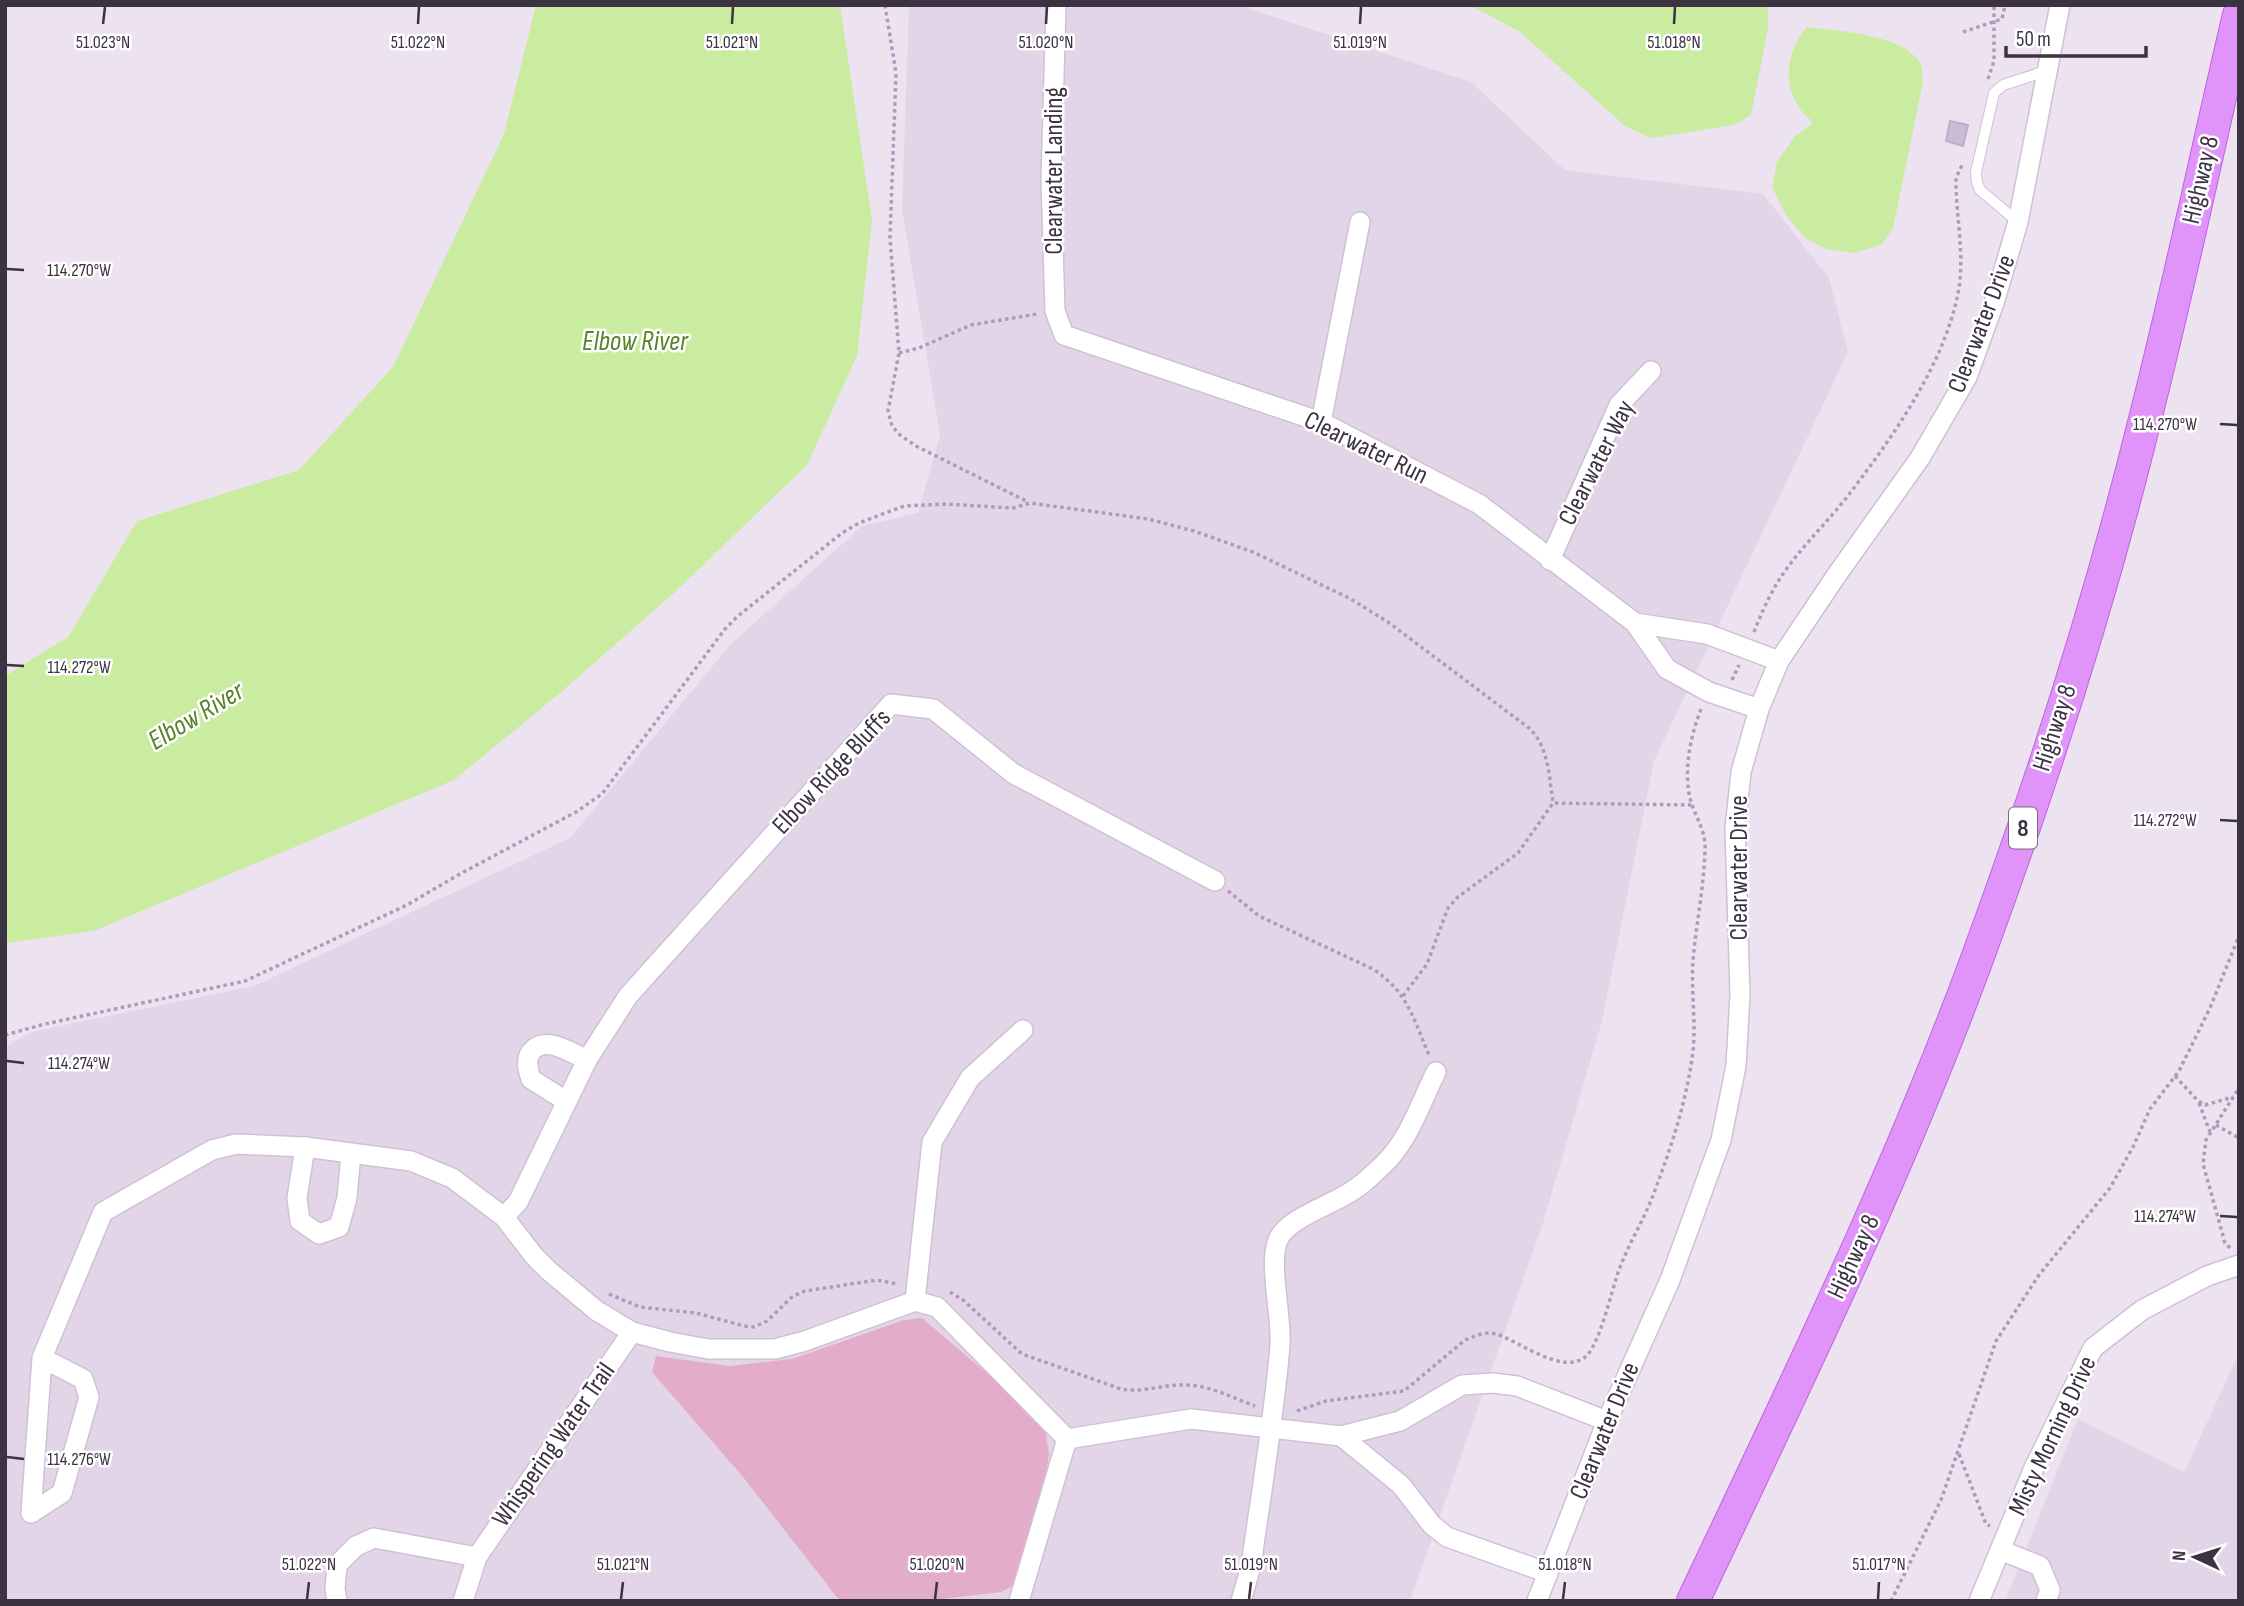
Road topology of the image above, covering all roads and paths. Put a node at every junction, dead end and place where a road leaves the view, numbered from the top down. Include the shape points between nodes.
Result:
1 (885, 5) edge
2 (1056, 5) edge
3 (1994, 5) edge
4 (2006, 5) edge
5 (2060, 5) edge
6 (2239, 15) edge
7 (1993, 23) junction
8 (1963, 32) dead end
9 (2049, 70) junction
10 (1988, 80) dead end
11 (1964, 161) dead end
12 (1360, 222) dead end
13 (2018, 222) junction
14 (1055, 311) junction
15 (1064, 335) joint
16 (899, 353) junction
17 (1651, 371) dead end
18 (1321, 422) junction
19 (1030, 503) junction
20 (1549, 559) junction
21 (1636, 623) junction
22 (1746, 649) junction
23 (1779, 661) junction
24 (1709, 692) junction
25 (1759, 709) junction
26 (1553, 803) junction
27 (1692, 805) dead end
28 (1215, 881) joint
29 (2239, 936) edge
30 (1404, 996) junction
31 (1023, 1030) dead end
32 (5, 1035) edge
33 (587, 1060) junction
34 (1436, 1072) joint
35 (2175, 1076) junction
36 (2239, 1088) edge
37 (2235, 1096) junction
38 (566, 1101) junction
39 (2198, 1101) junction
40 (2216, 1125) junction
41 (2211, 1133) junction
42 (2239, 1138) edge
43 (305, 1147) junction
44 (351, 1153) junction
45 (504, 1216) junction
46 (2235, 1258) edge
47 (915, 1301) junction
48 (632, 1332) junction
49 (42, 1358) junction
50 (1607, 1421) junction
51 (1270, 1429) junction
52 (1341, 1436) junction
53 (1067, 1440) junction
54 (1959, 1451) junction
55 (2003, 1542) junction
56 (477, 1558) junction
57 (1548, 1573) junction
58 (337, 1601) edge
59 (463, 1601) edge
60 (1019, 1601) edge
61 (1241, 1601) edge
62 (1537, 1601) edge
63 (1693, 1601) edge
64 (1891, 1601) edge
65 (1979, 1601) edge
66 (2046, 1601) edge

1 - 16 path via 896,73 890,238
2 - 14 street, Clearwater Landing via 1051,179
3 - 7 path
4 - 7 path via 2001,19
5 - 9 street, Clearwater Drive
6 - 63 main road, Highway 8 / 8 via 2140,441 2085,635 2015,853 1913,1124
7 - 8 path
7 - 10 path via 1994,61
9 - 13 street, Clearwater Drive
9 - 13 lane via 2003,85 1994,93 1976,172 1980,190
11 - 22 path via 1956,187 1959,285 1933,363 1893,433 1780,579
12 - 18 street
13 - 23 street, Clearwater Drive via 1967,377 1920,458
14 - 15 street, Clearwater Landing
14 - 16 path via 971,325
15 - 18 street, Clearwater Run
16 - 19 path via 888,419 900,435
17 - 20 street, Clearwater Way via 1619,405
18 - 20 street, Clearwater Run via 1479,504
19 - 26 path via 1148,519 1194,531 1253,552 1349,598 1388,622 1538,737
19 - 32 path via 1013,508 904,506 842,533 725,629 602,793 576,812 407,905 245,981
20 - 21 street, Clearwater Run
21 - 22 street, Clearwater Run via 1707,634
21 - 24 street, Clearwater Run via 1667,669
22 - 23 street, Clearwater Run
22 - 24 path via 1726,687
23 - 25 street, Clearwater Drive
24 - 25 street, Clearwater Run
25 - 50 street, Clearwater Drive via 1741,772 1735,829 1740,995 1736,1066 1721,1140 1670,1280
26 - 27 path
26 - 30 path via 1518,853 1448,908 1427,964
28 - 30 path via 1259,916 1373,969
28 - 33 street, Elbow Ridge Bluffs via 1014,774 933,709 891,704 628,996
29 - 35 path via 2210,1008
30 - 34 path
31 - 47 street via 970,1078 932,1142
33 - 38 street, Elbow Ridge Bluffs
33 - 38 street via 548,1044 532,1051 528,1059 531,1079
34 - 51 street via 1387,1161 1354,1190 1291,1224 1278,1239 1274,1269 1281,1325
35 - 39 path
35 - 54 path via 2150,1109 2110,1188 2039,1276 1996,1341
36 - 37 path
37 - 39 path via 2211,1105
37 - 40 path
38 - 45 street, Elbow Ridge Bluffs via 518,1202
39 - 41 path
40 - 41 path
40 - 42 path
41 - 46 path via 2203,1164 2225,1243
43 - 44 street
43 - 44 street via 298,1198 300,1221 319,1234 339,1227
43 - 49 street via 236,1144 212,1150 103,1212
44 - 45 street via 411,1161 452,1178
45 - 48 street via 556,1278
46 - 55 street, Misty Morning Drive via 2142,1310 2093,1348
47 - 48 street via 775,1349 708,1349
47 - 53 street via 937,1307
48 - 56 street, Whispering Water Trail
49 - 49 street via 41,1371 32,1513 62,1493 89,1397 83,1379
50 - 52 street via 1517,1386 1493,1383 1462,1385 1400,1421
50 - 57 street, Clearwater Drive
51 - 52 street
51 - 53 street via 1191,1419
51 - 61 street via 1251,1566
52 - 57 street via 1401,1485 1447,1537
53 - 60 street
54 - 55 path via 1986,1524
54 - 64 path via 1941,1500
55 - 65 street, Misty Morning Drive
55 - 66 street via 2040,1566 2050,1590
56 - 58 street via 374,1538 356,1546 337,1565
56 - 59 street, Whispering Water Trail
57 - 62 street, Clearwater Drive

